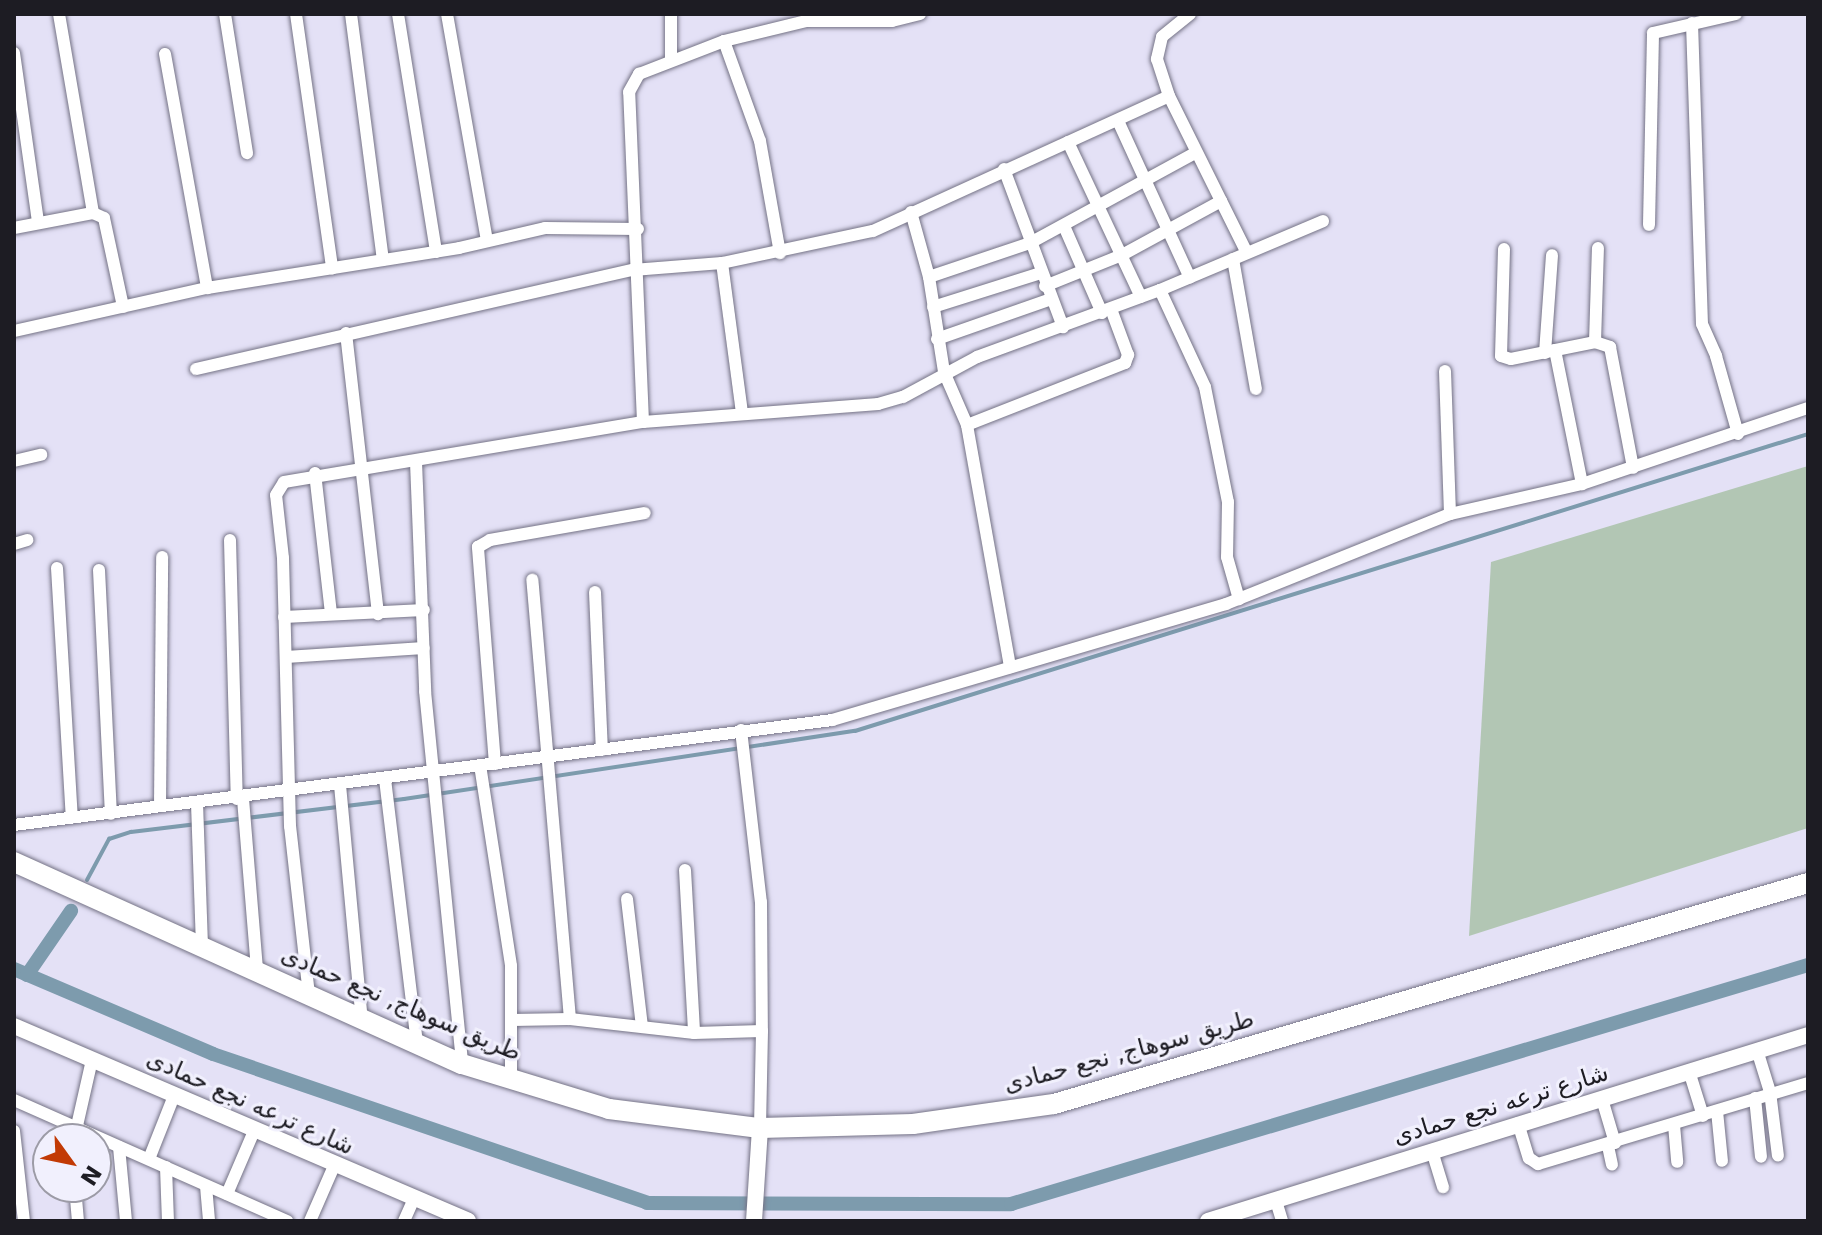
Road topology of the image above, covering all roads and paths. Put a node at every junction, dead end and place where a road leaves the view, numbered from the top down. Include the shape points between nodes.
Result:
1 (59, 14) edge
2 (225, 14) edge
3 (296, 14) edge
4 (351, 14) edge
5 (398, 14) edge
6 (447, 14) edge
7 (671, 14) edge
8 (920, 14) edge
9 (1190, 14) edge
10 (1736, 14) edge
11 (1170, 20) edge
12 (1692, 23) junction
13 (724, 41) junction
14 (14, 53) edge
15 (165, 54) dead end
16 (671, 59) junction
17 (1169, 96) junction
18 (1119, 123) junction
19 (1068, 142) junction
20 (247, 153) dead end
21 (1195, 153) junction
22 (1004, 169) junction
23 (1148, 177) junction
24 (1221, 201) junction
25 (1100, 207) junction
26 (911, 212) junction
27 (93, 213) junction
28 (38, 221) junction
29 (1323, 221) dead end
30 (1649, 225) dead end
31 (1064, 226) junction
32 (14, 228) edge
33 (638, 229) junction
34 (1168, 229) junction
35 (487, 241) junction
36 (1030, 243) junction
37 (1598, 248) dead end
38 (1504, 249) dead end
39 (436, 252) junction
40 (780, 253) junction
41 (1247, 253) junction
42 (1122, 255) junction
43 (1552, 255) dead end
44 (1233, 259) junction
45 (383, 260) junction
46 (722, 263) junction
47 (332, 268) junction
48 (633, 270) junction
49 (1085, 272) junction
50 (929, 277) junction
51 (1190, 278) junction
52 (1043, 280) junction
53 (207, 288) junction
54 (1160, 290) junction
55 (1141, 297) junction
56 (1051, 299) junction
57 (123, 307) junction
58 (933, 307) junction
59 (1106, 311) junction
60 (1063, 327) junction
61 (14, 331) edge
62 (346, 333) junction
63 (937, 339) junction
64 (1595, 342) junction
65 (1550, 351) junction
66 (196, 369) dead end
67 (1445, 371) dead end
68 (944, 372) junction
69 (1256, 389) dead end
70 (1808, 408) edge
71 (742, 412) junction
72 (643, 422) junction
73 (967, 425) junction
74 (1738, 434) junction
75 (41, 455) dead end
76 (14, 461) edge
77 (416, 462) junction
78 (363, 466) junction
79 (1633, 468) junction
80 (315, 473) junction
81 (1582, 484) junction
82 (645, 513) dead end
83 (1450, 514) junction
84 (230, 540) dead end
85 (162, 557) dead end
86 (57, 568) dead end
87 (99, 570) dead end
88 (532, 580) dead end
89 (595, 592) dead end
90 (1239, 599) junction
91 (424, 610) junction
92 (331, 613) junction
93 (378, 614) junction
94 (284, 617) junction
95 (424, 648) junction
96 (286, 657) junction
97 (1010, 667) junction
98 (741, 730) junction
99 (602, 750) junction
100 (548, 756) junction
101 (495, 764) junction
102 (480, 765) junction
103 (432, 771) junction
104 (385, 779) junction
105 (340, 785) junction
106 (290, 792) junction
107 (240, 799) junction
108 (197, 803) junction
109 (160, 806) junction
110 (111, 814) junction
111 (14, 815) edge
112 (72, 818) junction
113 (14, 824) edge
114 (14, 862) edge
115 (685, 870) dead end
116 (1808, 883) edge
117 (627, 899) dead end
118 (202, 945) junction
119 (257, 971) junction
120 (309, 995) junction
121 (570, 1019) junction
122 (362, 1020) junction
123 (512, 1020) junction
124 (14, 1026) edge
125 (642, 1026) junction
126 (762, 1031) junction
127 (694, 1033) junction
128 (1807, 1040) edge
129 (417, 1045) junction
130 (1757, 1050) junction
131 (92, 1060) junction
132 (462, 1064) junction
133 (1689, 1071) junction
134 (511, 1080) junction
135 (1808, 1083) edge
136 (1770, 1092) junction
137 (174, 1096) junction
138 (1755, 1098) junction
139 (1602, 1099) junction
140 (14, 1100) edge
141 (1717, 1111) junction
142 (1703, 1116) junction
143 (57, 1123) edge
144 (76, 1123) edge
145 (1518, 1123) junction
146 (1674, 1125) junction
147 (760, 1128) junction
148 (14, 1131) edge
149 (254, 1131) junction
150 (1612, 1144) junction
151 (112, 1145) edge
152 (119, 1147) junction
153 (1432, 1151) junction
154 (1778, 1156) dead end
155 (1761, 1157) dead end
156 (149, 1159) junction
157 (1722, 1161) dead end
158 (1677, 1162) dead end
159 (1612, 1165) dead end
160 (334, 1166) junction
161 (166, 1167) junction
162 (206, 1186) junction
163 (1443, 1187) dead end
164 (227, 1194) junction
165 (413, 1201) junction
166 (1276, 1201) junction
167 (265, 1216) edge
168 (24, 1221) edge
169 (126, 1221) edge
170 (168, 1221) edge
171 (209, 1221) edge
172 (287, 1221) edge
173 (310, 1221) edge
174 (404, 1221) edge
175 (468, 1221) edge
176 (754, 1221) edge
177 (1208, 1221) edge
178 (1282, 1221) edge

1 - 27 street
2 - 20 street
3 - 47 street
4 - 45 street
5 - 39 street
6 - 35 street
7 - 16 street
8 - 13 street via 892,21 806,21
9 - 11 street
10 - 12 street
11 - 17 street via 1157,52
12 - 30 street via 1657,29 1652,40
12 - 74 street via 1702,324
13 - 16 street
13 - 40 street via 760,141
14 - 28 street
15 - 53 street
16 - 33 street via 639,74 629,92
17 - 18 street
17 - 21 street
18 - 19 street
18 - 23 street
19 - 22 street
19 - 25 street
21 - 23 street
21 - 24 street
22 - 26 street
22 - 36 street
23 - 25 street
23 - 34 street
24 - 34 street
24 - 41 street
25 - 31 street
25 - 42 street
26 - 40 street via 873,231
26 - 50 street
27 - 28 street
27 - 57 street via 106,222
28 - 32 street
29 - 41 street
31 - 36 street
31 - 49 street
33 - 35 street via 560,226
33 - 48 street
34 - 42 street
34 - 51 street
35 - 39 street
36 - 50 street
36 - 52 street
37 - 64 street
38 - 65 street via 1499,352 1511,359
39 - 45 street
40 - 46 street
41 - 44 street
42 - 49 street
42 - 55 street
43 - 65 street
44 - 51 street
44 - 69 street
45 - 47 street
46 - 48 street
46 - 71 street
47 - 53 street
48 - 62 street
48 - 72 street
49 - 52 street
49 - 59 street
50 - 58 street
51 - 54 street
52 - 56 street
52 - 58 street
53 - 57 street
54 - 55 street
54 - 90 street via 1205,387 1228,502 1227,557
55 - 59 street
56 - 60 street
56 - 63 street
57 - 61 street
58 - 63 street
59 - 60 street
59 - 73 street via 1128,355 1125,363
60 - 68 street
62 - 66 street
62 - 78 street
63 - 68 street
64 - 65 street
64 - 79 street via 1612,352
65 - 81 street
67 - 83 street
68 - 71 street via 903,397 878,404
68 - 73 street
70 - 74 street
71 - 72 street
72 - 77 street
73 - 97 street
74 - 79 street
75 - 76 street
77 - 78 street
77 - 91 street
78 - 80 street
78 - 93 street
79 - 81 street
80 - 92 street
80 - 94 street via 284,482 276,495
81 - 83 street
82 - 101 street via 490,540 478,547
83 - 90 street
84 - 107 street
85 - 109 street
86 - 112 street
87 - 110 street
88 - 100 street
89 - 99 street
90 - 97 street
91 - 93 street
91 - 95 street
92 - 93 street
92 - 94 street
94 - 96 street
95 - 96 street
95 - 103 street
96 - 106 street
97 - 98 street via 832,720
98 - 99 street
98 - 126 street via 761,902
99 - 100 street
100 - 101 street
100 - 121 street
101 - 102 street
102 - 103 street
102 - 123 street via 511,966
103 - 104 street
103 - 132 street
104 - 105 street
104 - 129 street
105 - 106 street
105 - 122 street
106 - 107 street
106 - 120 street
107 - 108 street
107 - 119 street
108 - 109 street
108 - 118 street
109 - 110 street
110 - 112 street
111 - 113 street
112 - 113 street
114 - 118 main road, طريق سوهاج, نجع حمادى
115 - 127 street
116 - 147 main road, طريق سوهاج, نجع حمادى via 1054,1104 913,1124
117 - 125 street
118 - 119 main road, طريق سوهاج, نجع حمادى
119 - 120 main road, طريق سوهاج, نجع حمادى
120 - 122 main road, طريق سوهاج, نجع حمادى
121 - 123 street
121 - 125 street
122 - 129 main road, طريق سوهاج, نجع حمادى
123 - 134 street
124 - 131 street, شارع ترعه نجع حمادى
125 - 127 street
126 - 127 street
126 - 147 street
128 - 130 street, شارع ترعه نجع حمادى
129 - 132 main road, طريق سوهاج, نجع حمادى
130 - 133 street, شارع ترعه نجع حمادى
130 - 136 street
131 - 137 street, شارع ترعه نجع حمادى
131 - 144 street
132 - 134 main road, طريق سوهاج, نجع حمادى
133 - 139 street, شارع ترعه نجع حمادى
133 - 142 street
134 - 147 main road, طريق سوهاج, نجع حمادى via 621,1111
135 - 136 street
136 - 138 street
136 - 154 street
137 - 149 street, شارع ترعه نجع حمادى
137 - 156 street
138 - 141 street
138 - 155 street
139 - 145 street, شارع ترعه نجع حمادى
139 - 150 street
140 - 143 street
141 - 142 street
141 - 157 street
142 - 146 street
145 - 150 street via 1529,1158 1538,1164
145 - 153 street, شارع ترعه نجع حمادى
146 - 150 street
146 - 158 street
147 - 176 street
148 - 168 street
149 - 160 street, شارع ترعه نجع حمادى
149 - 164 street
150 - 159 street
151 - 152 street
152 - 156 street
152 - 169 street
153 - 163 street
153 - 166 street, شارع ترعه نجع حمادى
156 - 161 street
160 - 165 street, شارع ترعه نجع حمادى
160 - 173 street
161 - 162 street
161 - 170 street
162 - 164 street
162 - 171 street
164 - 167 street
165 - 174 street
165 - 175 street, شارع ترعه نجع حمادى
166 - 177 street, شارع ترعه نجع حمادى
166 - 178 street
167 - 172 street

